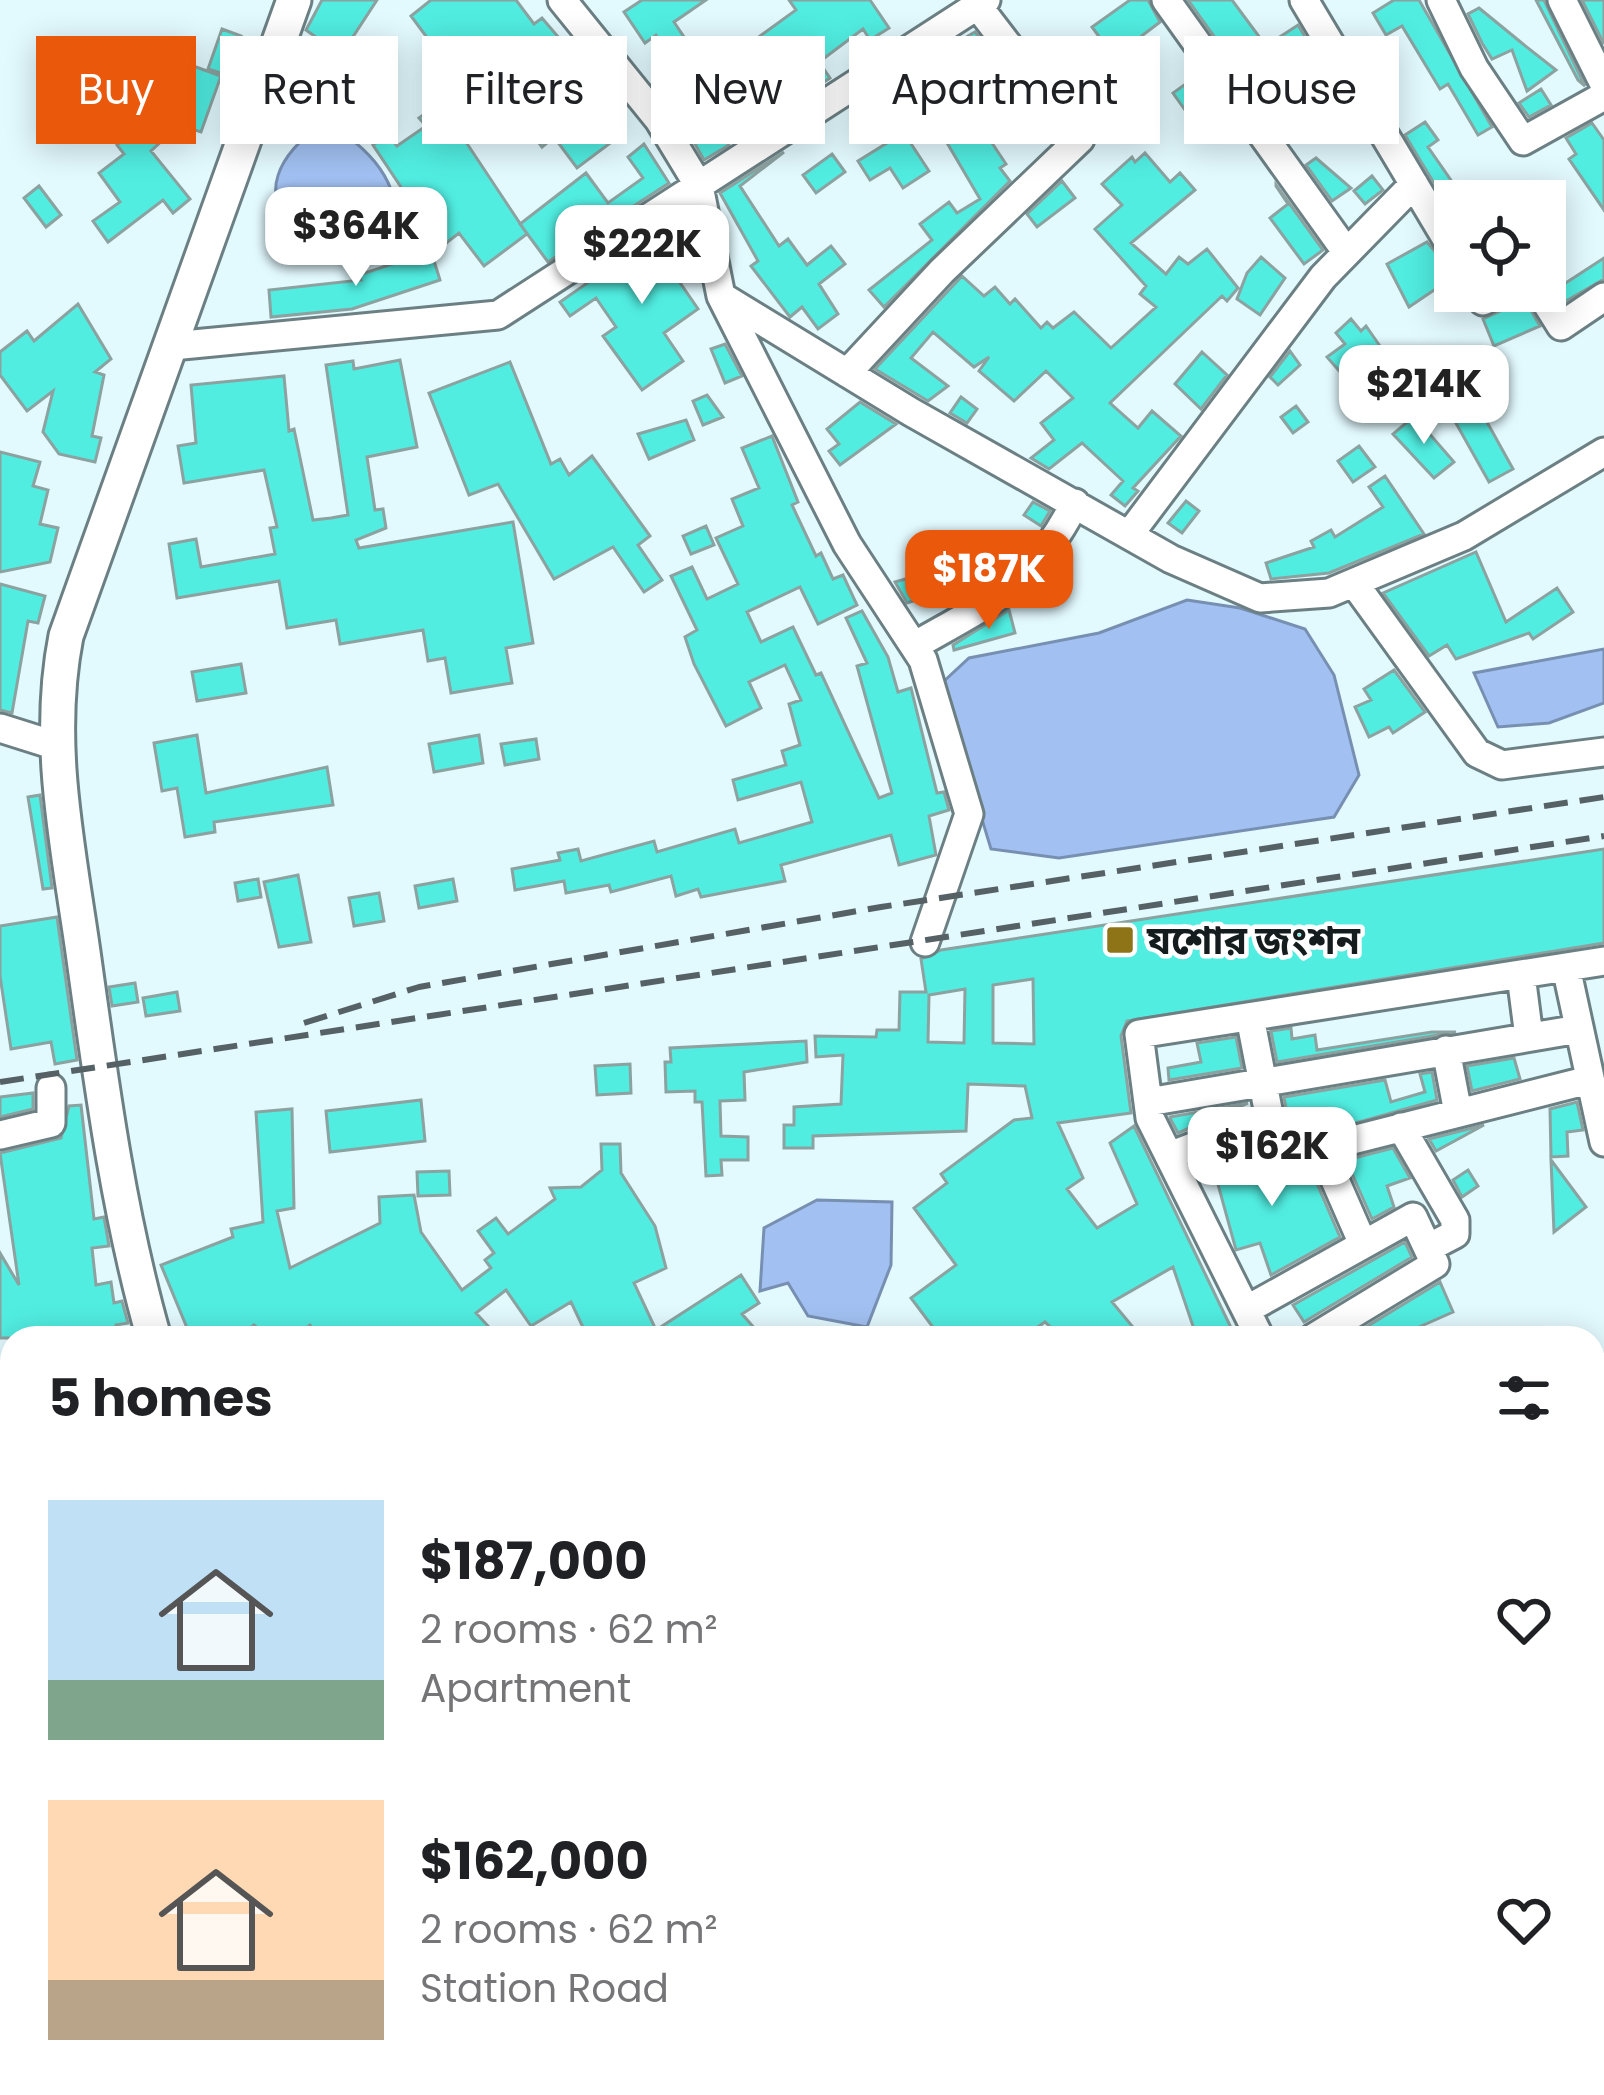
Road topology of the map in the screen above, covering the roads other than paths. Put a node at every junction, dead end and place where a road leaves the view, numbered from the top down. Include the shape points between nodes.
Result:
1 (294, 0) edge
2 (562, 0) edge
3 (1166, 0) edge
4 (1304, 0) edge
5 (1441, 0) edge
6 (1562, 0) edge
7 (981, 3) edge
8 (1604, 83) edge
9 (1604, 96) edge
10 (1414, 184) junction
11 (699, 186) junction
12 (1434, 218) edge
13 (1345, 250) junction
14 (721, 296) junction
15 (1604, 297) edge
16 (1552, 312) edge
17 (172, 346) junction
18 (848, 374) junction
19 (1604, 452) edge
20 (1076, 503) junction
21 (1129, 535) junction
22 (1354, 583) junction
23 (914, 646) junction
24 (0, 728) edge
25 (54, 745) junction
26 (1604, 752) edge
27 (926, 942) dead end
28 (1604, 961) edge
29 (1566, 967) junction
30 (1521, 975) junction
31 (1250, 1017) junction
32 (1579, 1029) junction
33 (1529, 1037) junction
34 (1446, 1050) junction
35 (1261, 1079) junction
36 (1589, 1080) junction
37 (52, 1088) dead end
38 (1148, 1102) junction
39 (1458, 1113) junction
40 (1268, 1118) junction
41 (1401, 1127) junction
42 (0, 1135) edge
43 (1604, 1142) edge
44 (1321, 1148) junction
45 (1168, 1156) junction
46 (1363, 1244) junction
47 (1430, 1246) junction
48 (1246, 1310) junction
49 (152, 1326) edge
50 (1254, 1326) edge
51 (1333, 1326) edge

1 - 17 street
2 - 11 street via 659,120
3 - 13 street
4 - 10 street
5 - 9 street via 1523,141
6 - 8 street
7 - 11 street
7 - 18 street via 1080,139
10 - 12 street
10 - 13 street
11 - 14 street
11 - 17 street via 498,315
13 - 21 street
14 - 18 street
14 - 23 street via 847,544
15 - 16 street via 1561,326
17 - 25 street via 66,636
18 - 20 street
19 - 22 street via 1464,536
20 - 21 street
20 - 23 street via 1032,572
21 - 22 street via 1260,598
22 - 26 street via 1477,753 1502,765
23 - 27 street via 969,814
24 - 25 street
25 - 49 street via 101,1083
28 - 29 street
29 - 30 street
29 - 32 street
30 - 31 street
30 - 33 street
31 - 35 street
31 - 38 street via 1139,1034
32 - 33 street
32 - 36 street
33 - 34 street
34 - 35 street
34 - 39 street
35 - 38 street
35 - 40 street
36 - 39 street
36 - 43 street
37 - 42 street via 51,1124
38 - 45 street
39 - 41 street
40 - 44 street via 1279,1166
40 - 45 street
41 - 44 street
41 - 47 street via 1455,1220 1456,1234
44 - 46 street
45 - 48 street
46 - 47 street via 1413,1217
46 - 48 street
47 - 51 street via 1435,1264
48 - 50 street

